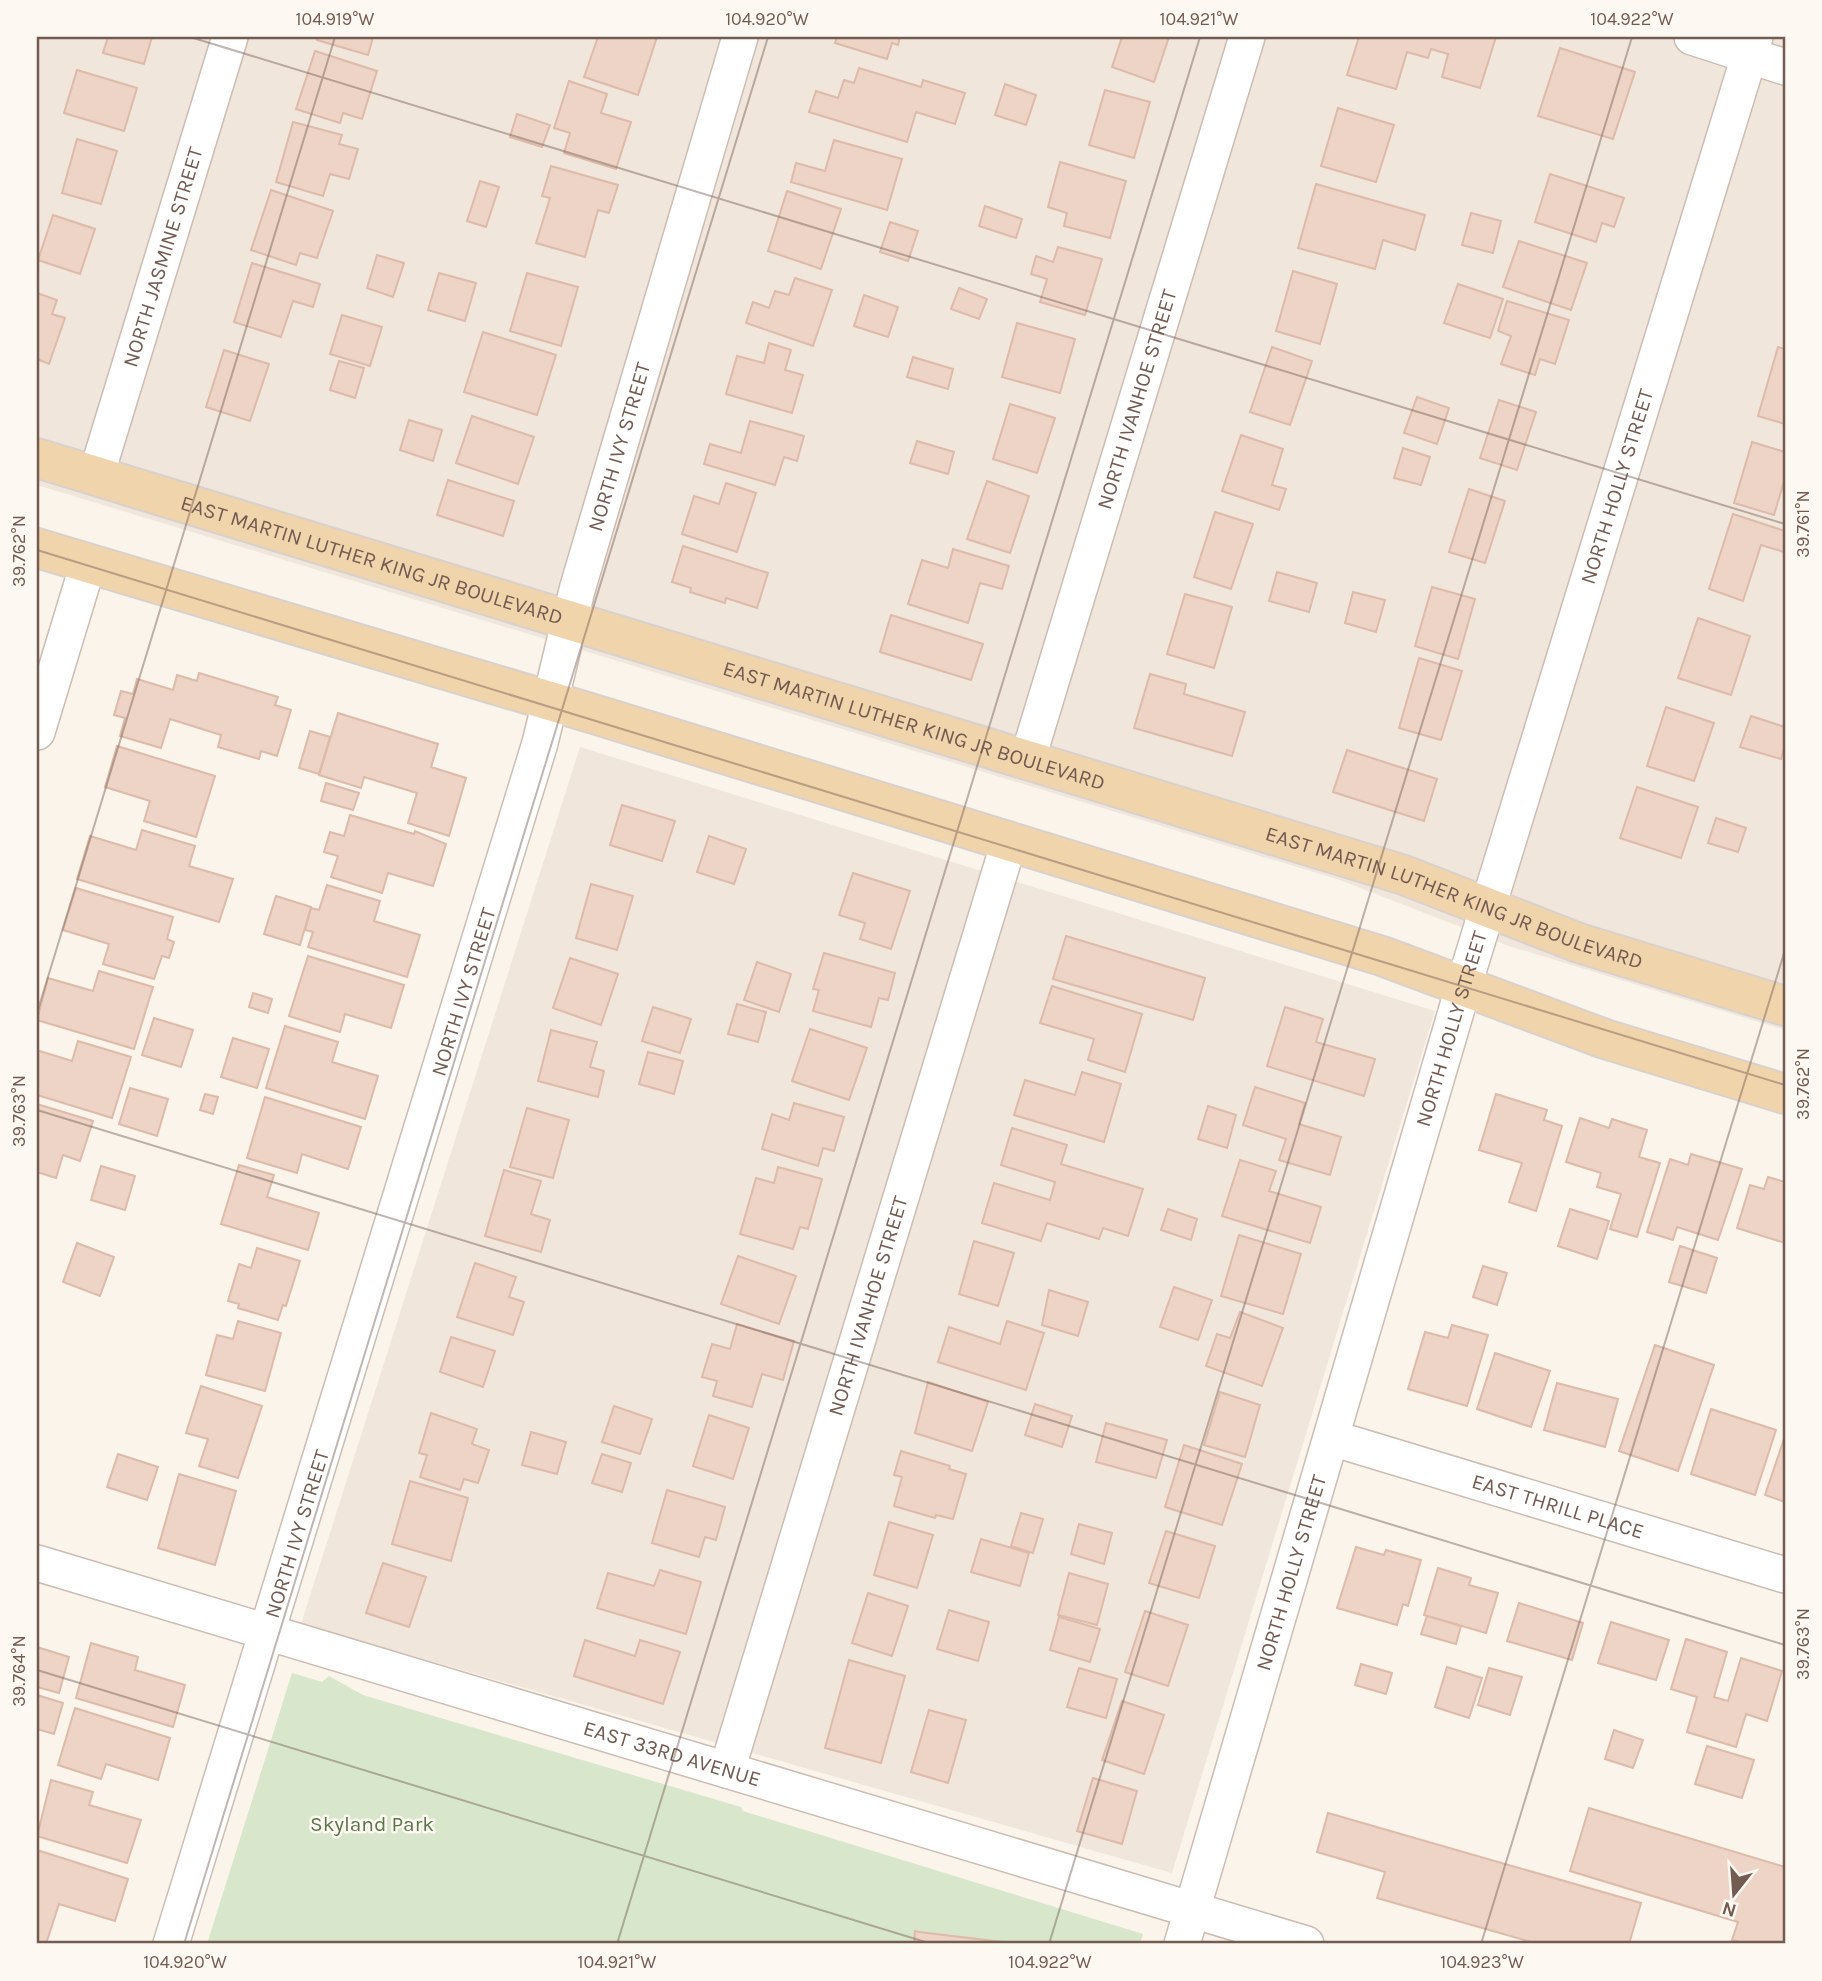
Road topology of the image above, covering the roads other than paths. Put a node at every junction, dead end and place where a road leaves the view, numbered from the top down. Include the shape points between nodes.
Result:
1 (230, 37) edge
2 (740, 37) edge
3 (1247, 37) edge
4 (1692, 37) edge
5 (1752, 46) edge
6 (1785, 67) edge
7 (37, 458) edge
8 (96, 476) junction
9 (37, 548) edge
10 (88, 564) junction
11 (570, 620) junction
12 (551, 702) junction
13 (37, 732) edge
14 (1027, 761) junction
15 (1009, 842) junction
16 (1488, 908) junction
17 (1463, 988) junction
18 (1785, 1006) edge
19 (1785, 1094) edge
20 (1332, 1438) junction
21 (37, 1563) edge
22 (1785, 1574) edge
23 (266, 1632) junction
24 (726, 1770) junction
25 (1192, 1910) junction
26 (171, 1944) edge
27 (1182, 1944) edge
28 (1306, 1944) edge

1 - 8 street, NORTH JASMINE STREET
2 - 11 street, NORTH IVY STREET
3 - 14 street, NORTH IVANHOE STREET
4 - 5 street
5 - 6 street
5 - 16 street, NORTH HOLLY STREET
7 - 8 main road, EAST MARTIN LUTHER KING JR BOULEVARD
8 - 11 main road, EAST MARTIN LUTHER KING JR BOULEVARD
9 - 10 main road
10 - 12 main road
10 - 13 street
11 - 12 street, NORTH IVY STREET
11 - 14 main road, EAST MARTIN LUTHER KING JR BOULEVARD
12 - 15 main road
12 - 23 street, NORTH IVY STREET
14 - 16 main road, EAST MARTIN LUTHER KING JR BOULEVARD via 1404,875
15 - 17 main road via 1382,956
15 - 24 street, NORTH IVANHOE STREET
16 - 17 street, NORTH HOLLY STREET
16 - 18 main road, EAST MARTIN LUTHER KING JR BOULEVARD via 1579,943
17 - 19 main road via 1605,1040
17 - 20 street, NORTH HOLLY STREET
20 - 22 street, EAST THRILL PLACE
20 - 25 street, NORTH HOLLY STREET
21 - 23 street, EAST 33RD AVENUE
23 - 24 street, EAST 33RD AVENUE
23 - 26 street, NORTH IVY STREET
24 - 25 street, EAST 33RD AVENUE
25 - 27 street, NORTH HOLLY STREET
25 - 28 street, EAST 33RD AVENUE

